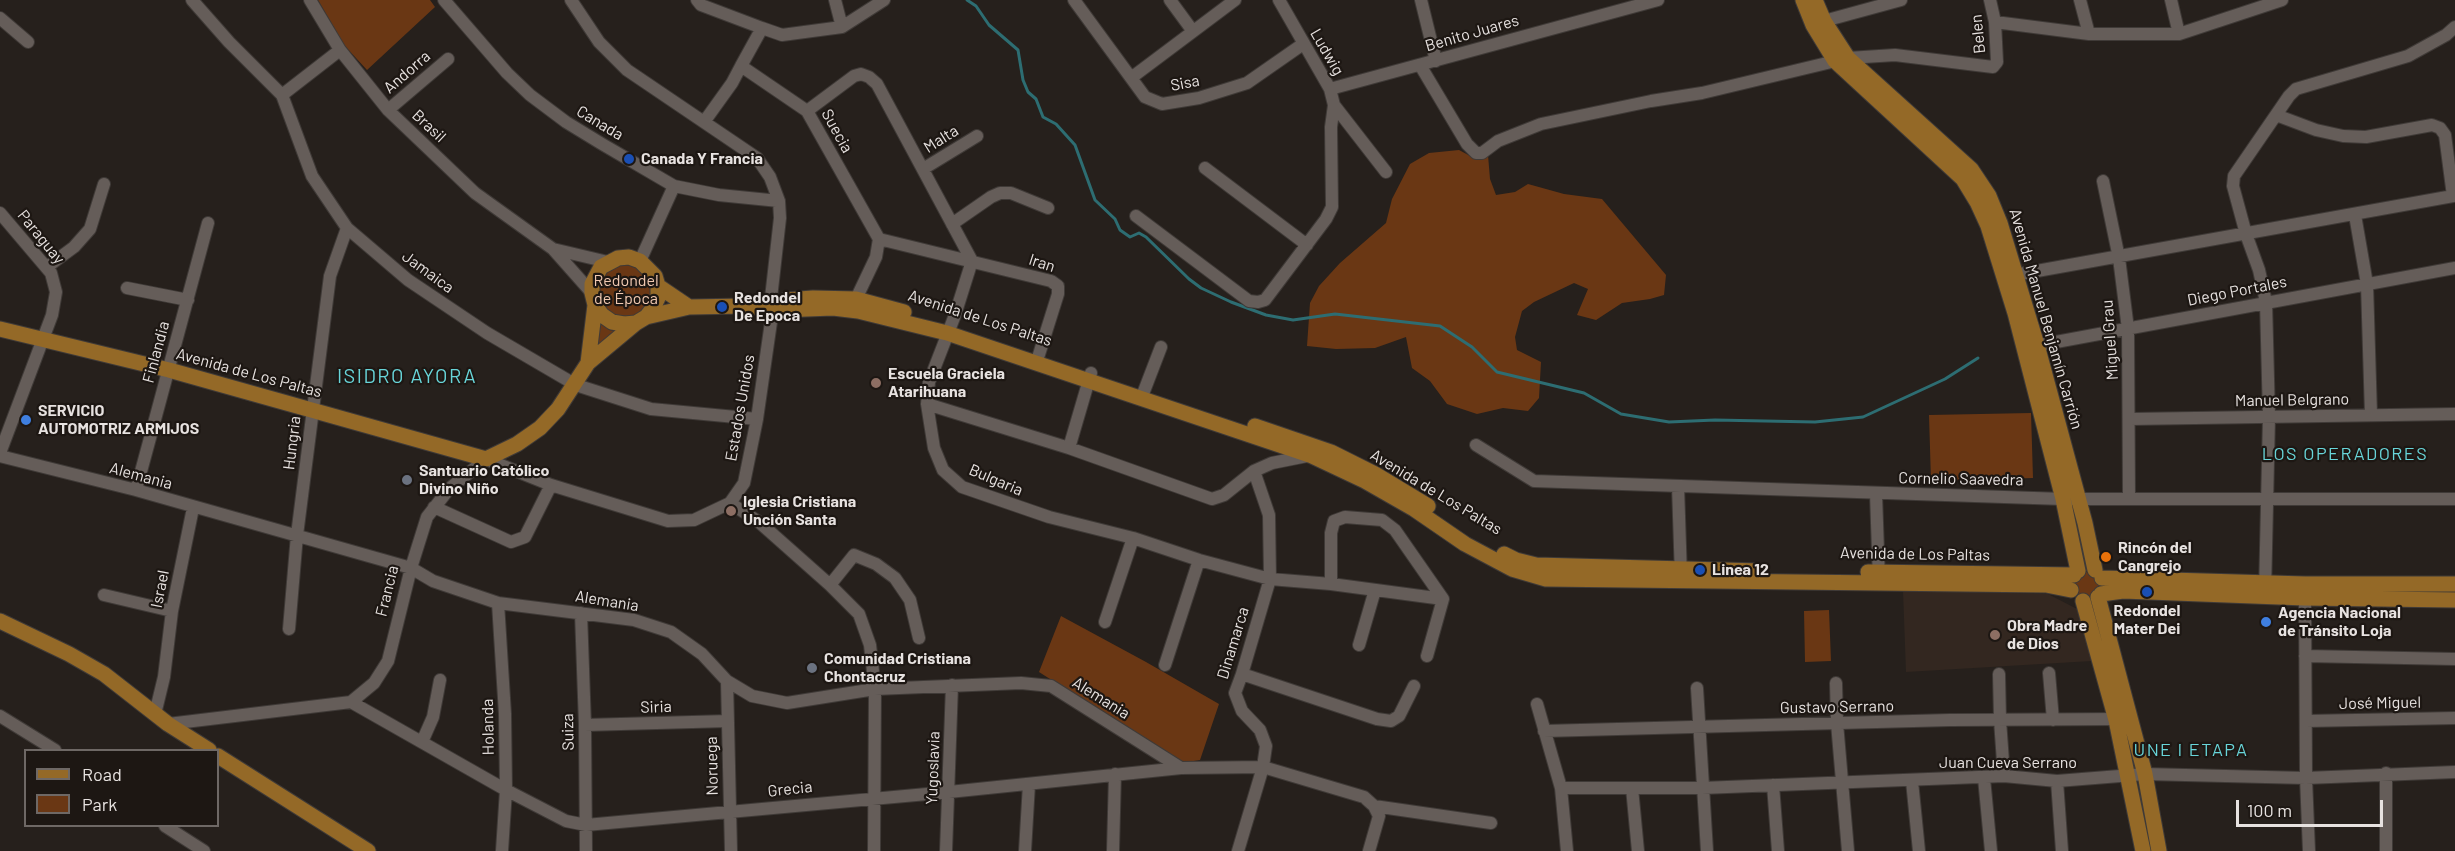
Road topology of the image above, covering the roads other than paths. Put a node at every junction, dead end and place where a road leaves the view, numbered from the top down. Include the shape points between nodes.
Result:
1 (192, 0) edge
2 (310, 0) edge
3 (444, 0) edge
4 (571, 0) edge
5 (697, 0) edge
6 (834, 0) edge
7 (884, 0) edge
8 (1074, 0) edge
9 (1170, 0) edge
10 (1235, 0) edge
11 (1279, 0) edge
12 (1420, 0) edge
13 (1658, 0) edge
14 (1803, 0) edge
15 (1815, 0) edge
16 (1901, 0) edge
17 (1990, 0) edge
18 (2080, 0) edge
19 (2171, 0) edge
20 (2282, 0) edge
21 (2268, 2) edge
22 (0, 18) edge
23 (1824, 21) junction
24 (1995, 22) junction
25 (842, 27) junction
26 (2455, 27) edge
27 (762, 28) junction
28 (1192, 30) junction
29 (2179, 33) junction
30 (2089, 34) junction
31 (28, 42) dead end
32 (1303, 44) junction
33 (340, 50) junction
34 (448, 59) dead end
35 (1842, 59) junction
36 (1436, 61) junction
37 (1420, 65) junction
38 (741, 66) junction
39 (1131, 78) junction
40 (1330, 89) junction
41 (282, 95) junction
42 (1334, 105) junction
43 (388, 110) junction
44 (807, 111) junction
45 (2276, 115) junction
46 (704, 122) junction
47 (977, 136) dead end
48 (1205, 168) dead end
49 (923, 169) junction
50 (1386, 172) dead end
51 (2103, 181) dead end
52 (104, 184) dead end
53 (674, 186) junction
54 (779, 201) junction
55 (1048, 208) dead end
56 (0, 213) edge
57 (2355, 215) junction
58 (1136, 216) dead end
59 (208, 223) dead end
60 (952, 224) junction
61 (347, 228) junction
62 (2246, 234) junction
63 (879, 239) junction
64 (1307, 245) junction
65 (553, 249) junction
66 (2119, 258) junction
67 (640, 261) junction
68 (972, 261) junction
69 (608, 262) junction
70 (47, 267) junction
71 (2455, 268) edge
72 (2010, 276) junction
73 (2367, 284) junction
74 (658, 286) junction
75 (127, 288) dead end
76 (593, 299) junction
77 (856, 299) junction
78 (188, 300) junction
79 (2266, 302) junction
80 (689, 307) junction
81 (770, 308) junction
82 (641, 320) junction
83 (0, 329) edge
84 (949, 329) junction
85 (2128, 329) junction
86 (41, 340) junction
87 (1161, 347) dead end
88 (2031, 347) junction
89 (1037, 360) junction
90 (588, 363) junction
91 (169, 370) junction
92 (1089, 378) junction
93 (576, 385) junction
94 (1143, 395) junction
95 (927, 404) junction
96 (313, 410) junction
97 (2455, 414) edge
98 (2371, 415) junction
99 (2269, 417) junction
100 (757, 419) junction
101 (2130, 419) junction
102 (1476, 445) dead end
103 (1069, 448) junction
104 (1315, 451) junction
105 (0, 454) edge
106 (486, 459) junction
107 (1254, 471) junction
108 (551, 485) junction
109 (1678, 486) junction
110 (136, 490) junction
111 (1876, 494) junction
112 (2129, 498) junction
113 (2071, 499) junction
114 (2267, 499) junction
115 (2455, 499) edge
116 (730, 502) junction
117 (434, 507) junction
118 (193, 508) junction
119 (297, 535) junction
120 (1133, 538) junction
121 (1199, 560) junction
122 (411, 568) junction
123 (2098, 574) junction
124 (1681, 575) junction
125 (1879, 577) junction
126 (1270, 579) junction
127 (2074, 579) junction
128 (1331, 584) junction
129 (2455, 584) edge
130 (830, 585) junction
131 (2265, 589) junction
132 (1375, 590) junction
133 (104, 595) dead end
134 (2100, 595) junction
135 (2305, 598) junction
136 (1443, 599) junction
137 (2455, 600) edge
138 (2083, 601) junction
139 (498, 603) junction
140 (172, 611) junction
141 (581, 613) junction
142 (0, 621) edge
143 (1105, 622) dead end
144 (289, 629) dead end
145 (919, 638) dead end
146 (1359, 645) dead end
147 (1427, 656) dead end
148 (2305, 656) junction
149 (2455, 659) edge
150 (1166, 665) dead end
151 (2049, 673) dead end
152 (1242, 674) junction
153 (1999, 674) dead end
154 (440, 680) dead end
155 (727, 681) junction
156 (1836, 683) dead end
157 (952, 685) junction
158 (1414, 686) dead end
159 (1697, 688) dead end
160 (875, 689) junction
161 (351, 702) junction
162 (1537, 704) dead end
163 (0, 716) edge
164 (2455, 718) edge
165 (161, 719) junction
166 (2123, 719) junction
167 (2000, 720) junction
168 (2053, 720) junction
169 (728, 721) junction
170 (2306, 721) junction
171 (1837, 723) junction
172 (585, 725) junction
173 (1699, 726) junction
174 (1544, 730) junction
175 (422, 742) junction
176 (54, 749) edge
177 (207, 749) edge
178 (219, 757) edge
179 (1263, 767) junction
180 (1181, 768) junction
181 (2455, 772) edge
182 (2386, 773) junction
183 (1115, 774) junction
184 (2145, 774) junction
185 (2129, 775) junction
186 (2004, 776) junction
187 (1984, 778) junction
188 (2306, 778) junction
189 (1912, 781) junction
190 (1842, 782) junction
191 (2057, 782) junction
192 (1029, 784) junction
193 (1773, 785) junction
194 (1561, 788) junction
195 (1632, 788) junction
196 (1702, 788) junction
197 (506, 790) junction
198 (949, 792) junction
199 (873, 797) junction
200 (1374, 806) junction
201 (729, 812) junction
202 (1491, 824) dead end
203 (586, 825) junction
204 (168, 827) edge
205 (204, 851) edge
206 (368, 851) edge
207 (502, 851) edge
208 (586, 851) edge
209 (731, 851) edge
210 (874, 851) edge
211 (946, 851) edge
212 (1025, 851) edge
213 (1113, 851) edge
214 (1238, 851) edge
215 (1369, 851) edge
216 (1567, 851) edge
217 (1638, 851) edge
218 (1707, 851) edge
219 (1778, 851) edge
220 (1848, 851) edge
221 (1919, 851) edge
222 (1991, 851) edge
223 (2062, 851) edge
224 (2143, 851) edge
225 (2159, 851) edge
226 (2309, 851) edge
227 (2386, 851) edge

1 - 41 street, Jamaica
2 - 33 street, Brasil
3 - 53 street, Canada via 530,95 566,122
4 - 46 street, Estados Unidos via 599,42 627,70
5 - 27 street via 701,5
6 - 25 street
7 - 25 street
8 - 39 street, Sisa
9 - 28 street
10 - 28 street
11 - 32 street, Ludwig
12 - 36 street
13 - 36 street, Benito Juares
14 - 35 main road, Avenida Manuel Benjamín Carrión via 1813,25
15 - 23 main road, Avenida Manuel Benjamín Carrión
16 - 23 street
17 - 24 street, Belen
18 - 30 street
19 - 29 street
20 - 21 street
21 - 29 street
22 - 31 street
23 - 35 main road, Avenida Manuel Benjamín Carrión
24 - 30 street
24 - 35 street, Belen via 1993,67 1895,54
25 - 27 street via 782,35
26 - 45 street via 2408,56 2296,89
27 - 38 street
28 - 39 street
29 - 30 street
32 - 39 street, Sisa via 1247,84 1199,98 1162,104 1145,97
32 - 40 street, Ludwig
33 - 41 street
33 - 43 street, Brasil
34 - 43 street, Andorra
35 - 37 street via 1702,93 1541,124 1498,141 1482,153 1476,153 1467,144
35 - 72 main road, Avenida Manuel Benjamín Carrión via 1971,169 2000,222
36 - 37 street, Benito Juares
37 - 40 street, Benito Juares
38 - 44 street, Suecia
38 - 46 street
40 - 42 street, Ludwig
41 - 61 street, Jamaica via 312,176
42 - 50 street
42 - 64 street via 1332,207
43 - 65 street, Brasil via 475,193
44 - 49 street via 854,76 869,77 877,84
44 - 63 street, Suecia
45 - 57 street via 2343,136 2366,137 2432,125 2440,128 2445,135 2453,196
45 - 62 street via 2239,167 2233,186
46 - 54 street, Estados Unidos via 757,158
47 - 49 street, Malta
48 - 64 street
49 - 60 street
51 - 66 street, Miguel Grau
52 - 70 street via 90,229
53 - 54 street, Canada
53 - 67 street
54 - 81 street, Estados Unidos
55 - 60 street via 1011,193 1000,193
56 - 70 street, Paraguay
57 - 62 street
57 - 73 street
58 - 64 street via 1248,301 1265,300
59 - 78 street, Finlandia
60 - 68 street
61 - 93 street, Jamaica via 408,280 487,333
61 - 96 street, Hungria via 330,276
62 - 66 street
62 - 79 street
63 - 68 street
63 - 77 street via 876,257
65 - 69 street, Brasil
65 - 76 street, Brasil
66 - 72 street
66 - 85 street, Miguel Grau
67 - 69 main road via 618,258
67 - 74 main road via 655,276
68 - 84 street, Bulgaria
68 - 89 street, Iran via 1058,286
69 - 76 main road via 595,275
70 - 86 street, Paraguay via 56,292 52,315
71 - 73 street, Diego Portales
72 - 88 main road, Avenida Manuel Benjamín Carrión
73 - 79 street, Diego Portales
73 - 98 street
74 - 80 main road
74 - 82 main road via 653,308
75 - 78 street
76 - 82 main road via 602,315 612,322
76 - 90 main road, Francia
77 - 81 main road, Avenida de Los Paltas via 779,301
77 - 84 main road, Avenida de Los Paltas
78 - 91 street, Finlandia
79 - 85 street, Diego Portales
79 - 99 street
80 - 81 main road, Avenida de Los Paltas
80 - 82 main road, Avenida de Los Paltas
81 - 84 main road, Avenida de Los Paltas via 858,310
81 - 100 street, Estados Unidos
82 - 90 main road, Francia
83 - 86 main road, Avenida de Los Paltas
84 - 89 main road, Avenida de Los Paltas
84 - 95 street, Bulgaria via 929,382
85 - 88 street, Diego Portales
85 - 101 street, Miguel Grau
86 - 91 main road, Avenida de Los Paltas
86 - 105 street, Paraguay
87 - 94 street
88 - 113 main road, Avenida Manuel Benjamín Carrión
89 - 92 main road, Avenida de Los Paltas
90 - 93 main road, Francia
91 - 96 main road, Avenida de Los Paltas
91 - 110 street, Finlandia
92 - 94 main road, Avenida de Los Paltas
92 - 103 street
93 - 100 street, Jamaica via 651,409
93 - 106 main road, Francia via 540,428
94 - 104 main road, Avenida de Los Paltas
95 - 103 street
95 - 120 street, Bulgaria via 934,448 943,470 962,487 1049,517
96 - 106 main road, Avenida de Los Paltas
96 - 119 street, Hungria
97 - 98 street, Manuel Belgrano
98 - 99 street, Manuel Belgrano
99 - 101 street, Manuel Belgrano
99 - 114 street
100 - 116 street, Estados Unidos via 744,483
101 - 112 street, Miguel Grau
102 - 109 street, Cornelio Saavedra via 1534,481
103 - 107 street via 1212,499 1224,495
104 - 107 street
104 - 124 main road, Avenida de Los Paltas via 1375,474 1472,537 1516,560 1536,566
105 - 110 street, Alemania
106 - 108 street
106 - 117 street, Francia via 449,489
107 - 126 street, Dinamarca via 1269,515
108 - 116 street via 668,521 694,520
108 - 117 street via 525,537 511,542
109 - 111 street, Cornelio Saavedra
109 - 124 street
110 - 118 street, Alemania
111 - 113 street, Cornelio Saavedra
111 - 125 street
112 - 113 street, Cornelio Saavedra
112 - 114 street, Cornelio Saavedra
113 - 123 main road, Avenida Manuel Benjamín Carrión
113 - 127 main road, Avenida Manuel Benjamín Carrión
114 - 115 street, Cornelio Saavedra
114 - 131 street
116 - 130 street via 759,522
117 - 122 street, Francia via 427,517
118 - 119 street, Alemania
118 - 140 street, Israel
119 - 122 street, Alemania
119 - 144 street, Hungria
120 - 121 street, Bulgaria
120 - 143 street
121 - 126 street, Bulgaria
121 - 150 street
122 - 139 street, Alemania via 433,581
122 - 161 street, Francia via 388,661 374,682
123 - 127 main road via 2089,569
123 - 131 main road
123 - 134 main road via 2103,589
124 - 125 main road, Avenida de Los Paltas
125 - 127 main road, Avenida de Los Paltas
126 - 128 street, Bulgaria
126 - 152 street, Dinamarca
127 - 138 main road via 2078,599
128 - 132 street, Bulgaria
128 - 136 street via 1334,520 1382,520 1395,530
129 - 131 main road
130 - 145 street via 854,555 876,564 895,578 910,600
130 - 160 street via 859,614 870,645
131 - 134 main road via 2123,591
131 - 135 main road
132 - 136 street, Bulgaria
132 - 146 street
133 - 140 street
134 - 138 main road
134 - 166 main road
135 - 137 main road
135 - 148 street
136 - 147 street
138 - 166 main road
139 - 141 street, Alemania
139 - 197 street, Holanda
140 - 165 street, Israel
141 - 155 street, Alemania via 634,620 671,632 702,654
141 - 172 street, Suiza
142 - 165 main road via 104,675
148 - 149 street
148 - 170 street
151 - 168 street
152 - 158 street via 1391,721 1399,716
152 - 179 street, Dinamarca via 1235,693 1242,711 1260,730 1266,746
153 - 167 street
154 - 175 street via 433,717
155 - 160 street, Alemania via 752,696 787,703
155 - 169 street, Noruega
156 - 171 street
157 - 160 street, Alemania
157 - 180 street, Alemania via 1051,686
157 - 198 street, Yugoslavia
159 - 173 street
160 - 199 street
161 - 165 street
161 - 175 street, Grecia
162 - 174 street
163 - 176 street
164 - 170 street, José Miguel
165 - 177 main road
166 - 168 street, Gustavo Serrano
166 - 184 main road
166 - 185 main road
167 - 168 street, Gustavo Serrano
167 - 171 street, Gustavo Serrano
167 - 186 street
169 - 172 street, Siria
169 - 201 street, Noruega
170 - 188 street
171 - 173 street, Gustavo Serrano
171 - 190 street
172 - 203 street, Suiza
173 - 174 street, Gustavo Serrano
173 - 196 street
174 - 194 street
175 - 197 street, Grecia
178 - 206 main road
179 - 180 street, Grecia
179 - 200 street, Grecia via 1364,798
179 - 214 street, Dinamarca
180 - 183 street, Grecia
181 - 182 street, Juan Cueva Serrano
182 - 188 street, Juan Cueva Serrano
182 - 227 street
183 - 192 street, Grecia
183 - 213 street
184 - 185 street, Juan Cueva Serrano
184 - 188 street, Juan Cueva Serrano
184 - 225 main road
185 - 191 street, Juan Cueva Serrano
185 - 224 main road
186 - 187 street, Juan Cueva Serrano
186 - 191 street, Juan Cueva Serrano
187 - 189 street, Juan Cueva Serrano
187 - 222 street
188 - 226 street
189 - 190 street, Juan Cueva Serrano
189 - 221 street
190 - 193 street, Juan Cueva Serrano
190 - 220 street
191 - 223 street
192 - 198 street, Grecia
192 - 212 street
193 - 196 street, Juan Cueva Serrano
193 - 219 street
194 - 195 street, Juan Cueva Serrano
194 - 216 street
195 - 196 street, Juan Cueva Serrano
195 - 217 street
196 - 218 street
197 - 203 street, Grecia via 566,821
197 - 207 street, Holanda
198 - 199 street, Grecia
198 - 211 street, Yugoslavia
199 - 201 street, Grecia
199 - 210 street
200 - 202 street, Grecia
200 - 215 street via 1378,816
201 - 203 street, Grecia
201 - 209 street, Noruega
203 - 208 street, Suiza
204 - 205 street

